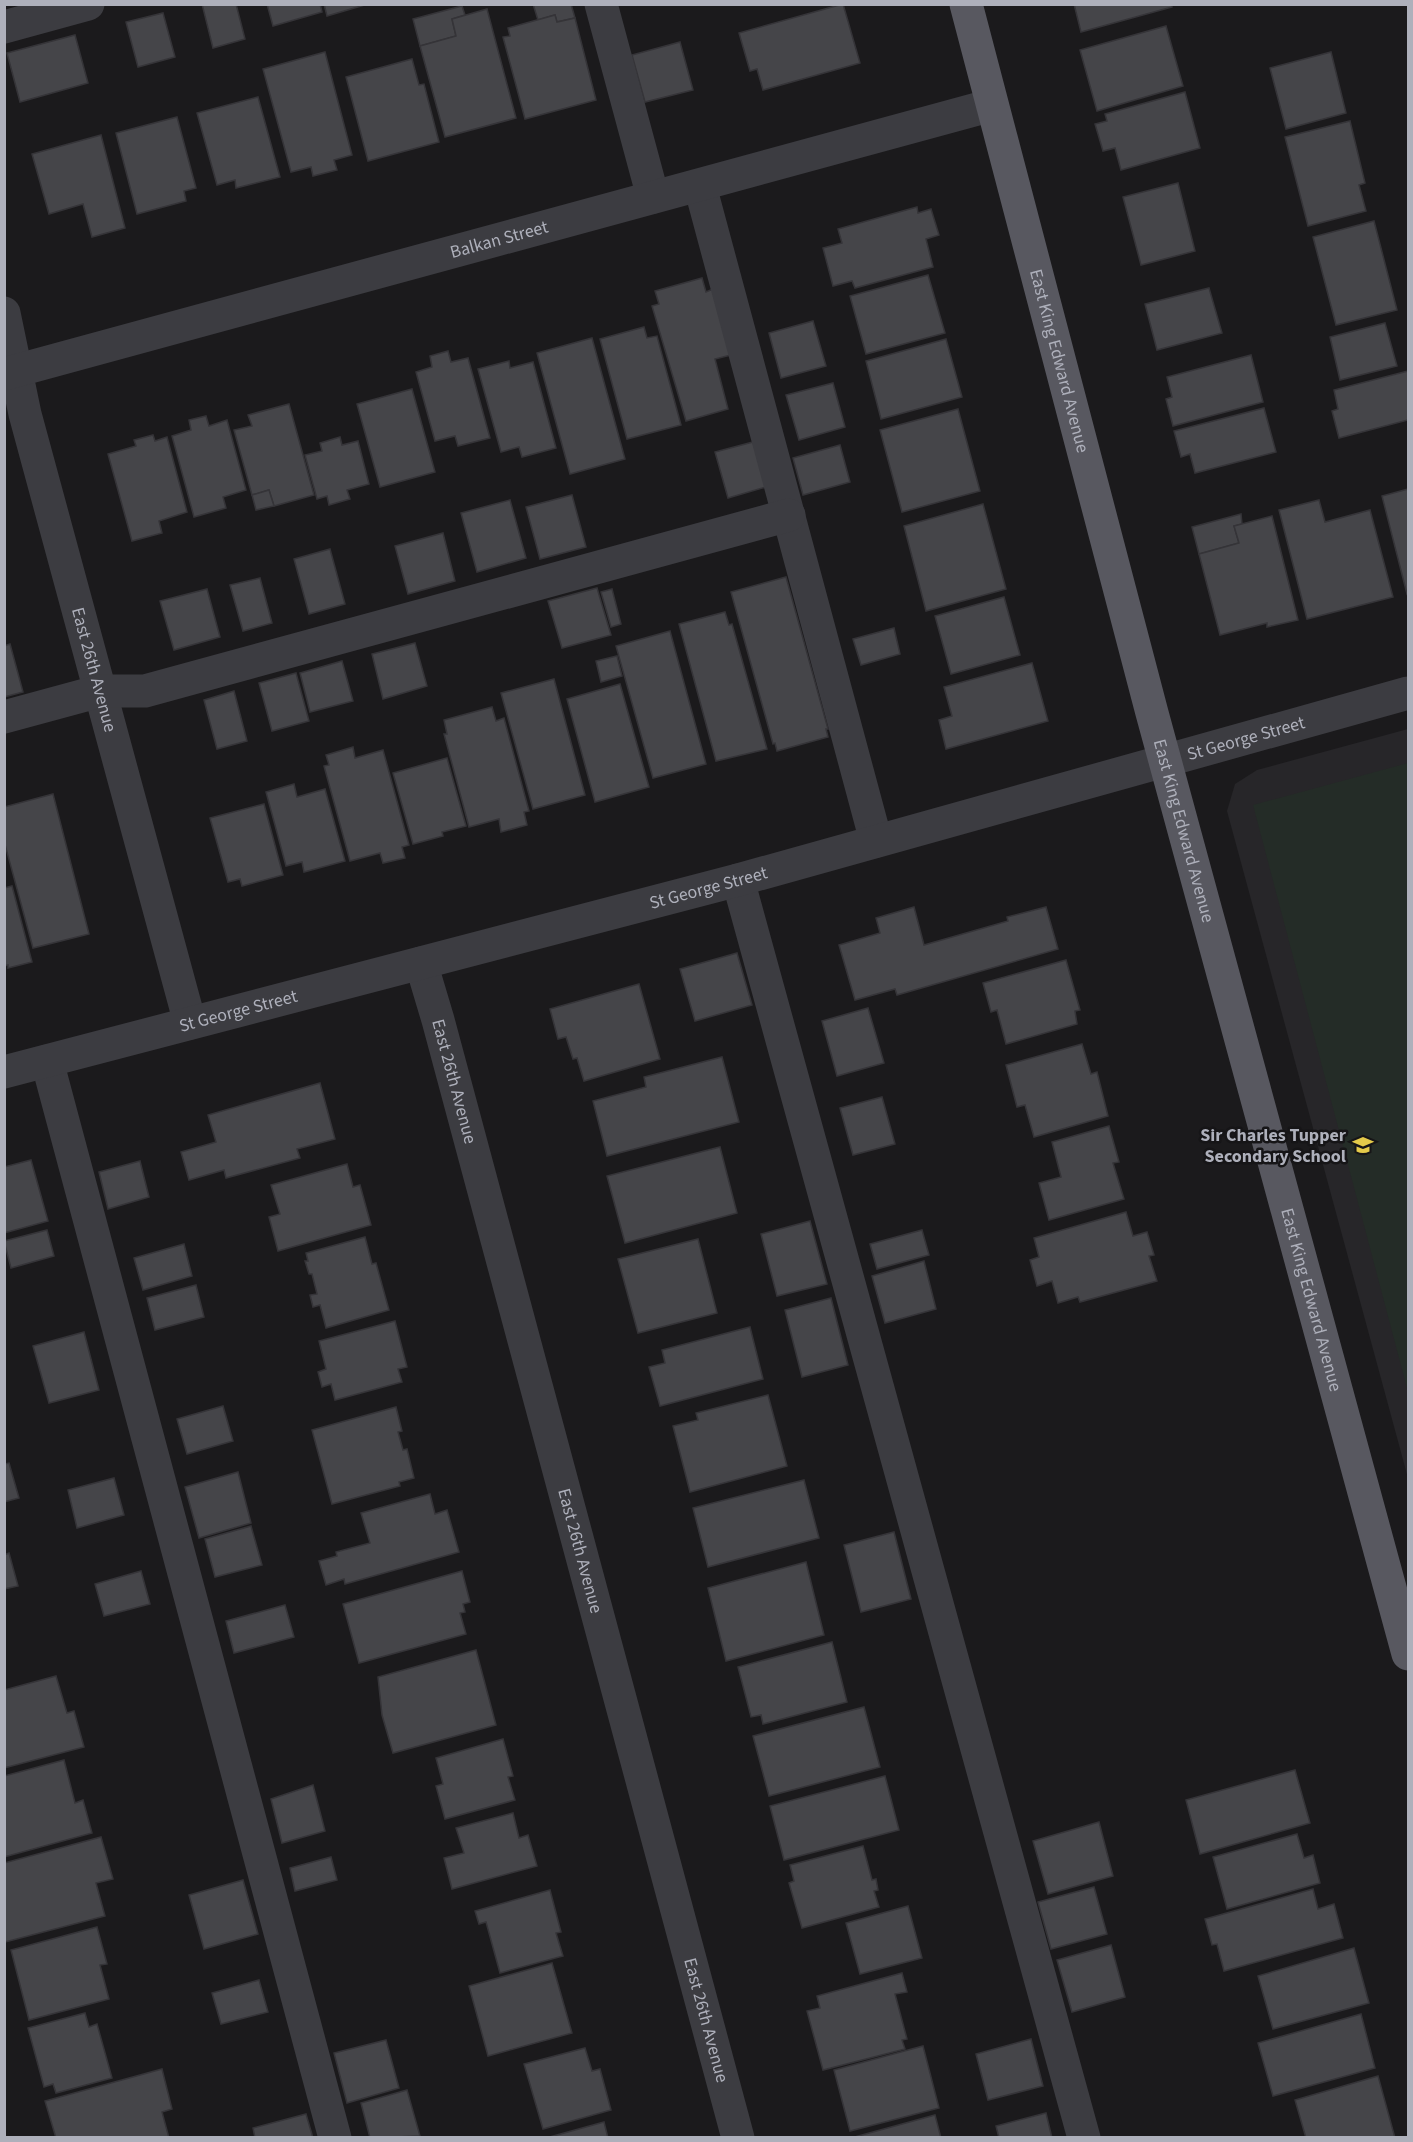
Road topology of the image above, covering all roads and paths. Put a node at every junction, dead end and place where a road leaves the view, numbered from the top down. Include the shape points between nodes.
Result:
1 (88, 4) edge
2 (601, 4) edge
3 (966, 4) edge
4 (4, 27) edge
5 (992, 105) junction
6 (700, 186) junction
7 (653, 198) junction
8 (4, 313) edge
9 (10, 372) edge
10 (789, 515) junction
11 (100, 691) junction
12 (1408, 693) edge
13 (4, 717) edge
14 (1164, 760) junction
15 (876, 842) junction
16 (738, 880) junction
17 (421, 963) junction
18 (190, 1023) junction
19 (47, 1061) junction
20 (4, 1072) edge
21 (1408, 1654) edge
22 (335, 2138) edge
23 (738, 2138) edge
24 (1084, 2138) edge

1 - 4 street
2 - 7 street
3 - 5 main road, East King Edward Avenue
5 - 6 street, Balkan Street
5 - 14 main road, East King Edward Avenue
6 - 7 street, Balkan Street
6 - 10 street
7 - 9 street, Balkan Street
8 - 9 street, East 26th Avenue
9 - 11 street, East 26th Avenue
10 - 11 street via 145,691
10 - 15 street
11 - 13 street
11 - 18 street, East 26th Avenue
12 - 14 street, St George Street
14 - 15 street, St George Street
14 - 21 main road, East King Edward Avenue
15 - 16 street, St George Street
16 - 17 street, St George Street
16 - 24 street
17 - 18 street, St George Street
17 - 23 street, East 26th Avenue
18 - 19 street, St George Street
19 - 20 street, St George Street
19 - 22 street

